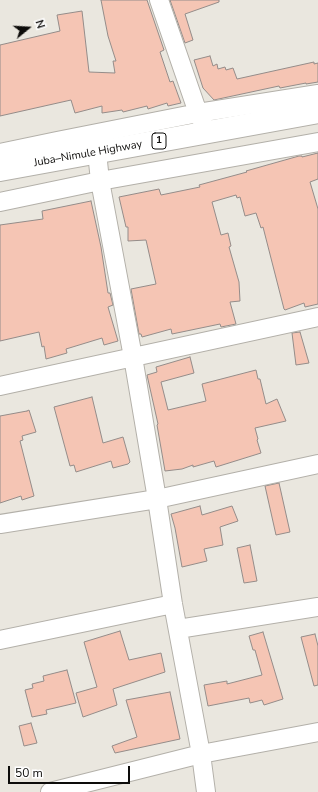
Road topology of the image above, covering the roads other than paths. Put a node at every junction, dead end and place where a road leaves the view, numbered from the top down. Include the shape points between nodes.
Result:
1 (159, 0) edge
2 (318, 94) edge
3 (318, 112) edge
4 (198, 113) junction
5 (208, 133) junction
6 (318, 142) edge
7 (97, 152) junction
8 (0, 153) edge
9 (0, 170) edge
10 (100, 181) junction
11 (0, 202) edge
12 (318, 317) edge
13 (133, 358) junction
14 (0, 386) edge
15 (318, 464) edge
16 (157, 498) junction
17 (0, 524) edge
18 (173, 604) junction
19 (318, 607) edge
20 (178, 629) junction
21 (0, 640) edge
22 (318, 732) edge
23 (201, 754) junction
24 (50, 792) edge
25 (206, 792) edge

1 - 4 street
2 - 4 street
3 - 5 main road, Juba–Nimule Highway / 1
4 - 5 street
4 - 8 street
5 - 7 main road, Juba–Nimule Highway / 1
6 - 10 street
7 - 9 main road, Juba–Nimule Highway / 1
7 - 10 street
10 - 11 street
10 - 13 street
12 - 13 street
13 - 14 street
13 - 16 street
15 - 16 street
16 - 17 street
16 - 18 street
18 - 20 street
18 - 21 street
19 - 20 street
20 - 23 street
22 - 23 street
23 - 24 street
23 - 25 street

